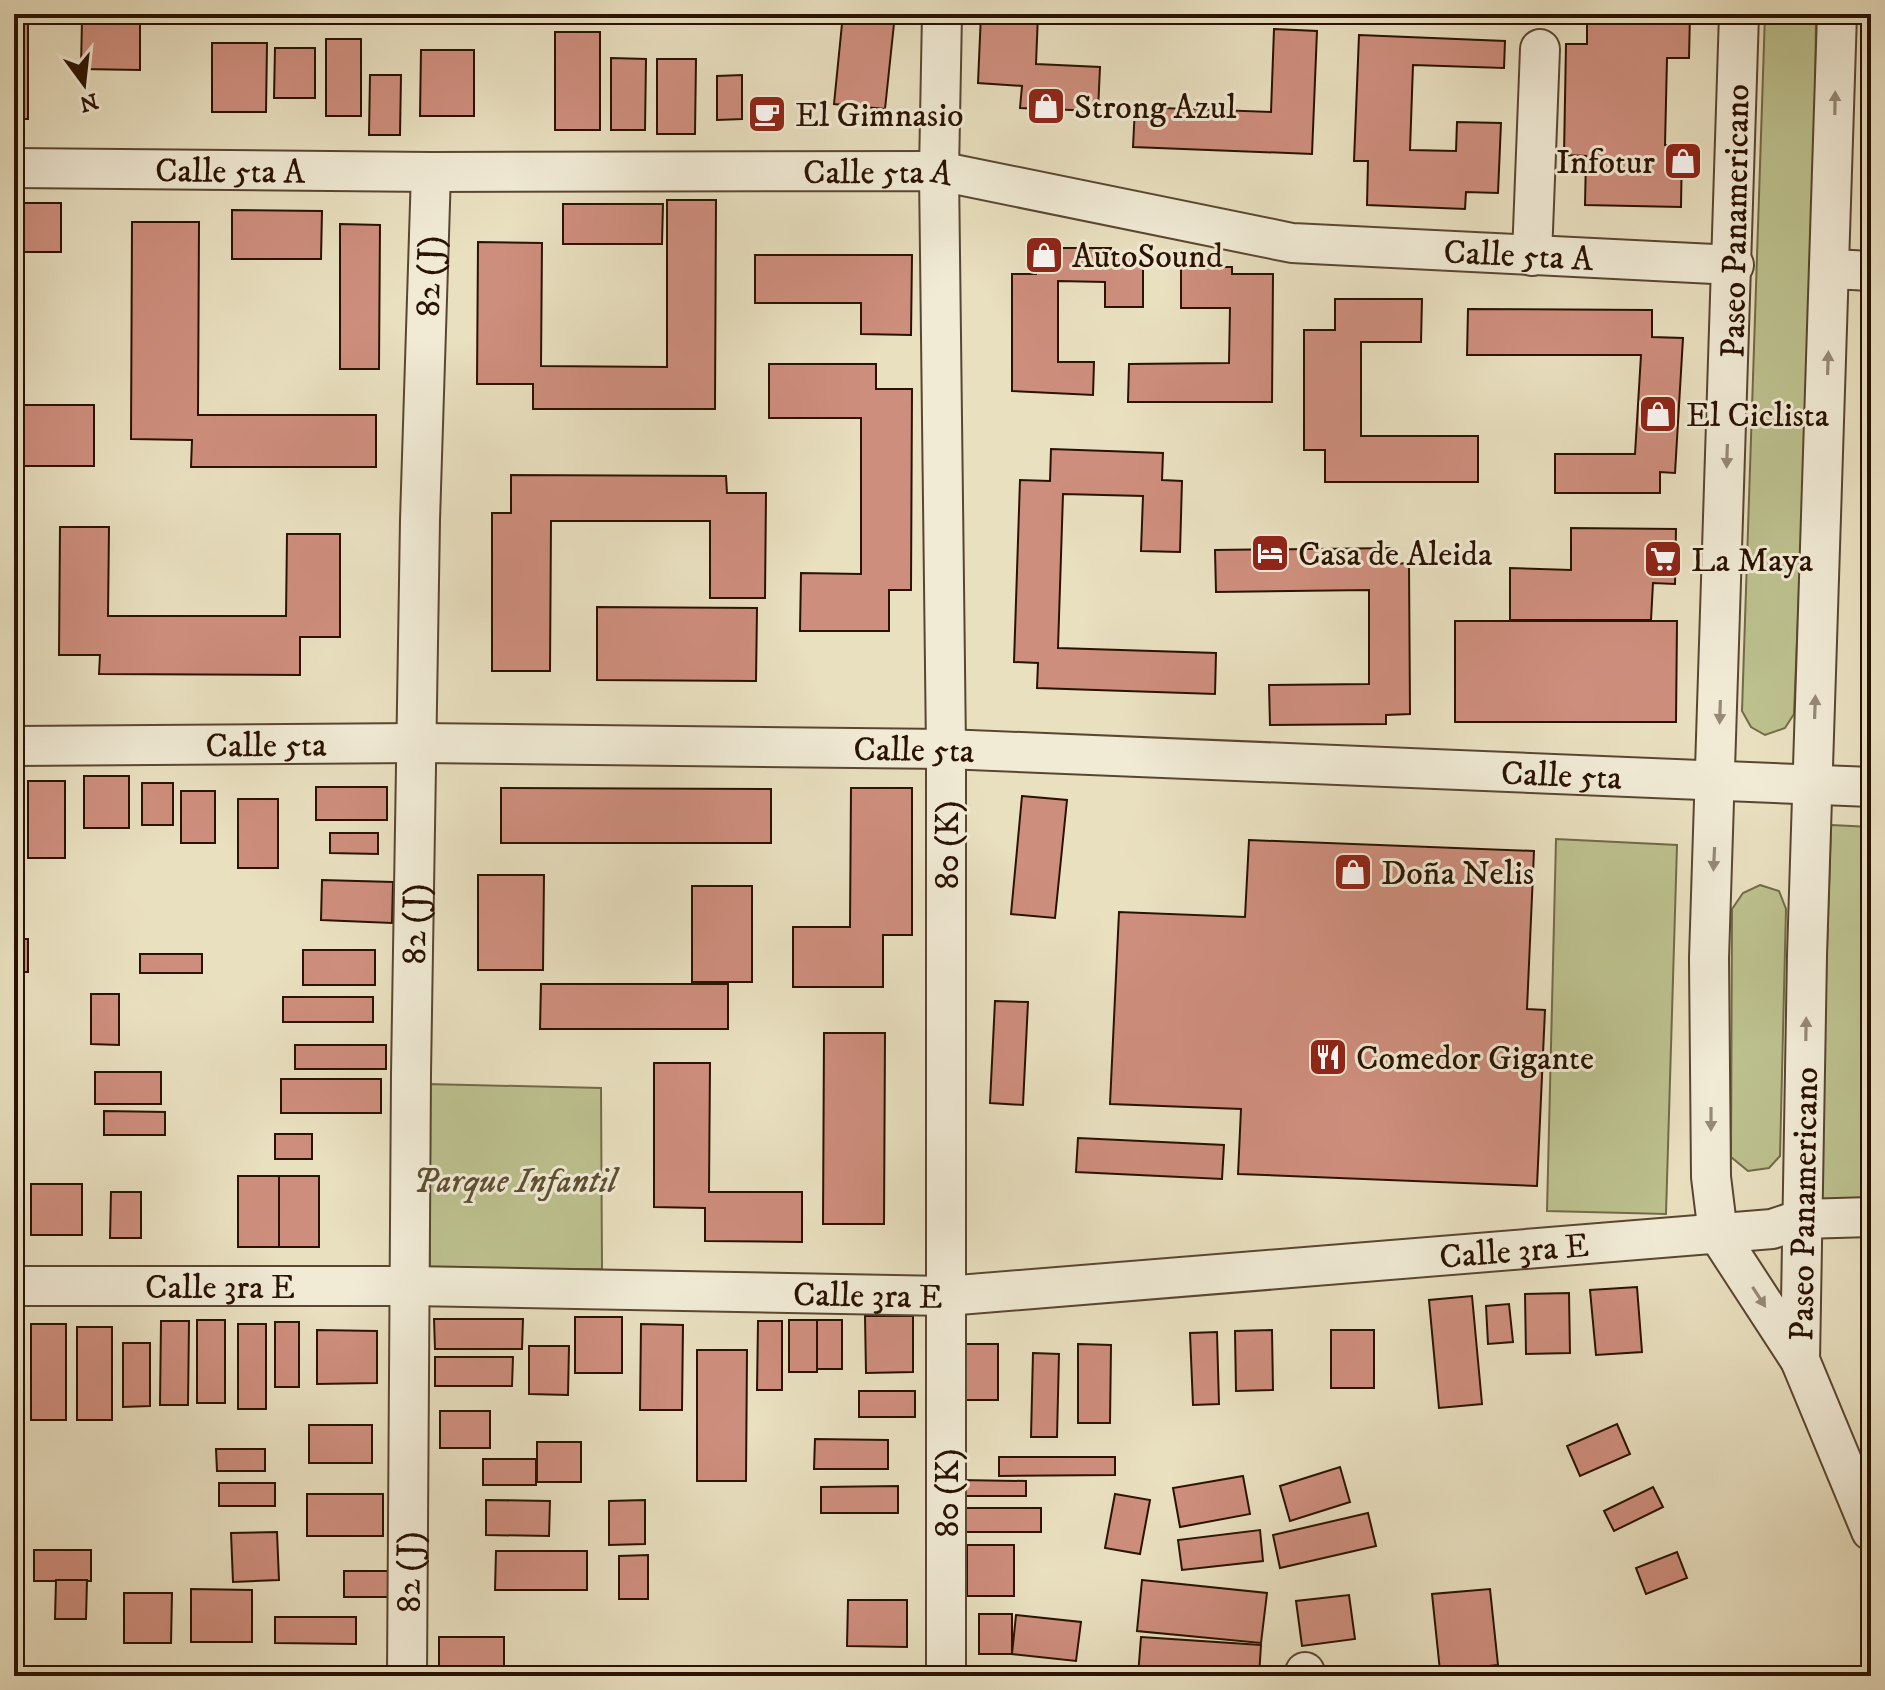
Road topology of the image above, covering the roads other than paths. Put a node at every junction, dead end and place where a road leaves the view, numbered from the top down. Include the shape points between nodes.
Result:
1 (942, 14) edge
2 (1739, 14) edge
3 (1837, 14) edge
4 (1540, 49) dead end
5 (14, 168) edge
6 (939, 171) junction
7 (431, 172) junction
8 (1532, 256) junction
9 (1734, 265) junction
10 (1832, 269) junction
11 (1871, 271) edge
12 (418, 743) junction
13 (14, 746) edge
14 (946, 749) junction
15 (1717, 781) junction
16 (1812, 784) junction
17 (1871, 787) edge
18 (1871, 1217) edge
19 (1802, 1219) junction
20 (1718, 1234) junction
21 (14, 1286) edge
22 (410, 1286) junction
23 (946, 1296) junction
24 (1800, 1360) junction
25 (1871, 1531) edge
26 (407, 1676) edge
27 (946, 1676) edge

1 - 6 street, 80 (K)
2 - 9 street, Paseo Panamericano
10 -> 3 street, Paseo Panamericano
4 - 8 street
5 - 7 street, Calle 5ta A
6 - 7 street, Calle 5ta A
6 - 8 street, Calle 5ta A via 1292,243
6 - 14 street, 80 (K)
7 - 12 street, 82 (J)
8 - 9 street, Calle 5ta A
9 -> 15 street, Paseo Panamericano
10 - 11 street
16 -> 10 street, Paseo Panamericano
12 - 13 street, Calle 5ta
12 - 14 street, Calle 5ta
12 - 22 street, 82 (J)
14 - 15 street, Calle 5ta
14 - 23 street, 80 (K)
15 - 16 street, Calle 5ta
15 -> 20 street, Paseo Panamericano via 1709,958 1711,1177
16 - 17 street, Calle 5ta
19 -> 16 street, Paseo Panamericano
18 - 19 street
19 - 20 street, Calle 3ra E via 1772,1229
19 - 24 street, Paseo Panamericano
20 - 23 street, Calle 3ra E
20 -> 24 street, Paseo Panamericano
21 - 22 street, Calle 3ra E
22 - 23 street, Calle 3ra E
22 - 26 street, 82 (J)
23 - 27 street, 80 (K)
24 - 25 street

